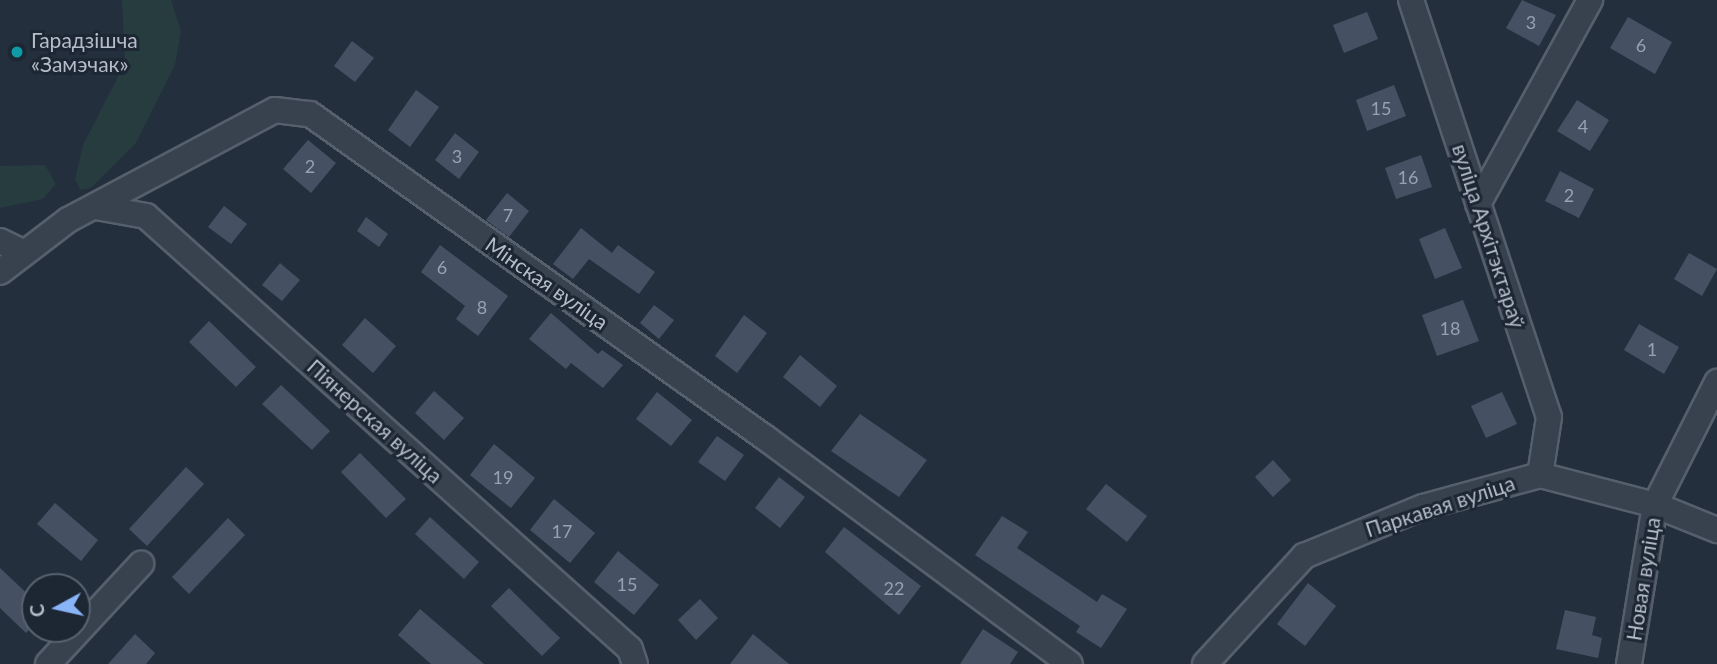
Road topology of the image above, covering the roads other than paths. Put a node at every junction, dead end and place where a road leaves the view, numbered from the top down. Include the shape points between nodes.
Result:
1 (1411, 0) edge
2 (1591, 0) edge
3 (1478, 204) junction
4 (96, 206) junction
5 (0, 241) edge
6 (23, 252) junction
7 (0, 272) edge
8 (1717, 382) edge
9 (1541, 475) junction
10 (1655, 505) junction
11 (1717, 530) edge
12 (141, 564) dead end
13 (1044, 656) edge
14 (48, 664) edge
15 (635, 664) edge
16 (1070, 664) edge
17 (1205, 664) edge
18 (1629, 664) edge

1 - 3 street, вуліца Архітэктараў
2 - 3 street
3 - 9 street, вуліца Архітэктараў via 1549,417
4 - 6 street, Мінская вуліца
4 - 13 street, Мінская вуліца via 275,110 310,114
4 - 15 street, Піянерская вуліца via 146,216 630,649
5 - 6 street
6 - 7 street, Мінская вуліца
8 - 10 street, Новая вуліца
9 - 10 street, Паркавая вуліца
9 - 17 street, Паркавая вуліца via 1423,507 1304,556
10 - 11 street, Паркавая вуліца
10 - 18 street, Новая вуліца
12 - 14 street
13 - 16 street, Мінская вуліца

